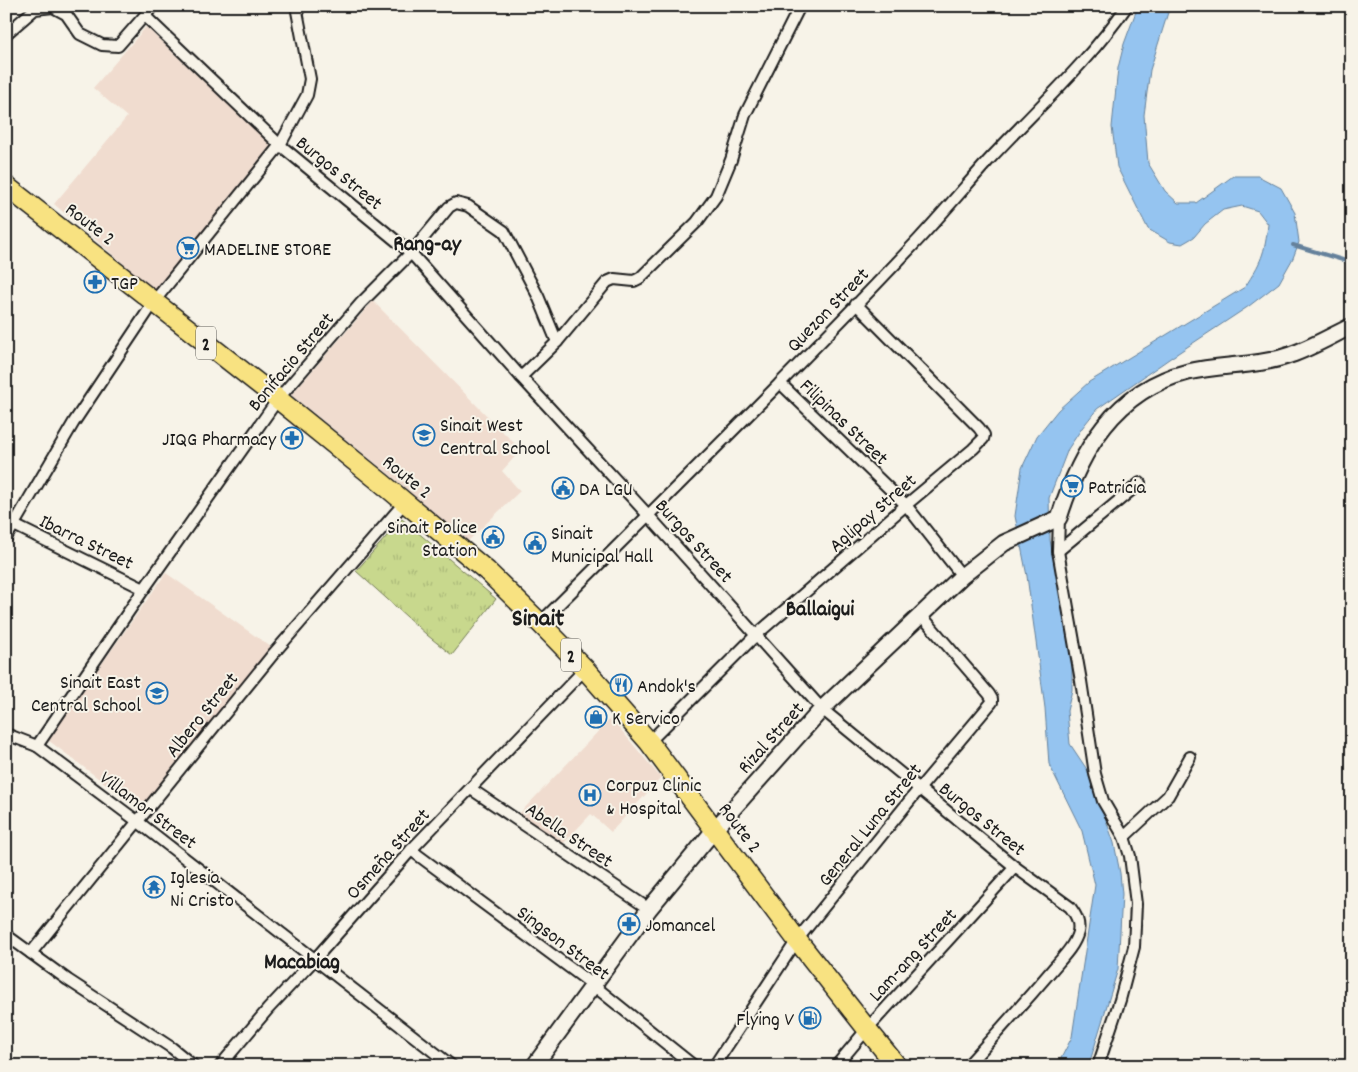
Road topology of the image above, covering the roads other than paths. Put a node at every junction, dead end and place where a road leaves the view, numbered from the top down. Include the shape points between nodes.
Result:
1 (153, 6) edge
2 (296, 6) edge
3 (800, 6) edge
4 (1127, 6) edge
5 (145, 16) junction
6 (6, 34) edge
7 (280, 145) junction
8 (6, 186) edge
9 (411, 253) junction
10 (154, 302) junction
11 (856, 304) junction
12 (1352, 326) edge
13 (557, 342) junction
14 (521, 377) junction
15 (780, 383) junction
16 (278, 399) junction
17 (1140, 483) dead end
18 (405, 502) junction
19 (906, 505) junction
20 (648, 515) junction
21 (1059, 518) junction
22 (14, 525) junction
23 (6, 538) edge
24 (1058, 550) junction
25 (962, 576) junction
26 (144, 589) junction
27 (921, 614) junction
28 (540, 623) junction
29 (756, 635) junction
30 (585, 669) junction
31 (822, 710) junction
32 (6, 734) edge
33 (649, 742) junction
34 (38, 746) junction
35 (1190, 757) dead end
36 (919, 788) junction
37 (471, 789) junction
38 (138, 821) junction
39 (716, 829) junction
40 (1124, 837) junction
41 (411, 850) junction
42 (1015, 867) junction
43 (649, 909) junction
44 (6, 935) edge
45 (797, 940) junction
46 (31, 953) junction
47 (315, 959) junction
48 (593, 985) junction
49 (867, 1029) junction
50 (438, 1062) edge
51 (194, 1066) edge
52 (220, 1066) edge
53 (452, 1066) edge
54 (534, 1066) edge
55 (694, 1066) edge
56 (714, 1066) edge
57 (836, 1066) edge
58 (897, 1066) edge
59 (967, 1066) edge
60 (1098, 1066) edge

1 - 5 street
2 - 7 street via 310,85
3 - 13 street via 745,115 722,184 710,205 640,278 634,281 614,279 602,285
4 - 11 street, Quezon Street via 1089,56
5 - 6 street via 118,46 102,44 80,34 66,14 53,7 35,9
5 - 7 street, Burgos Street
7 - 9 street, Burgos Street
7 - 10 street
8 - 10 highway, Route 2 / 2
9 - 13 street, Bonifacio Street via 453,204 468,206 501,228 507,236
9 - 14 street, Burgos Street
9 - 16 street, Bonifacio Street via 362,303
10 - 16 highway, Route 2 / 2
10 - 22 street via 74,422
11 - 15 street, Quezon Street
11 - 19 street, Aglipay Street via 984,435 973,449
12 - 21 street via 1289,355 1189,372 1148,387 1126,402 1094,439 1077,469
13 - 14 street
14 - 20 street, Burgos Street
15 - 19 street, Filipinas Street
15 - 20 street, Quezon Street
16 - 18 highway, Route 2 / 2
16 - 26 street, Bonifacio Street
17 - 24 street
18 - 28 highway, Route 2 / 2 via 487,571
18 - 38 street, Albero Street via 274,653
19 - 25 street, Filipinas Street
19 - 29 street, Aglipay Street
20 - 28 street, Quezon Street
20 - 29 street, Burgos Street
21 - 24 street
21 - 25 street, Rizal Street via 1004,543
22 - 23 street
22 - 26 street, Ibarra Street
24 - 40 street via 1095,774 1103,801
25 - 27 street, Rizal Street
26 - 34 street, Bonifacio Street
27 - 31 street, Rizal Street
27 - 36 street, General Luna Street via 993,700
28 - 30 highway, Route 2 / 2
29 - 31 street, Burgos Street
29 - 33 street, Aglipay Street
30 - 33 highway, Route 2 / 2
30 - 37 street, Osmeña Street
31 - 36 street, Burgos Street
31 - 39 street, Rizal Street
32 - 34 street, Villamor Street
33 - 39 highway, Route 2 / 2
34 - 38 street, Villamor Street
35 - 40 street via 1168,796
36 - 42 street, Burgos Street
36 - 45 street, General Luna Street
37 - 41 street, Osmeña Street
37 - 43 street, Abella Street
38 - 46 street, Albero Street
38 - 47 street, Villamor Street
39 - 43 street, Rizal Street
39 - 45 highway, Route 2 / 2
40 - 60 street via 1134,880 1136,930 1120,1000
41 - 47 street, Osmeña Street
41 - 48 street, Singson Street
42 - 49 street, Lam-ang Street
42 - 59 street, Burgos Street via 1070,908 1079,924 1078,933 1072,945 1032,993
43 - 48 street, Rizal Street
44 - 46 street
45 - 49 highway, Route 2 / 2
45 - 56 street, General Luna Street
46 - 51 street
47 - 50 street, Villamor Street
47 - 52 street, Osmeña Street
48 - 54 street, Rizal Street
48 - 55 street, Singson Street
49 - 57 street, Lam-ang Street
49 - 58 highway, Route 2 / 2
50 - 53 street, Villamor Street

